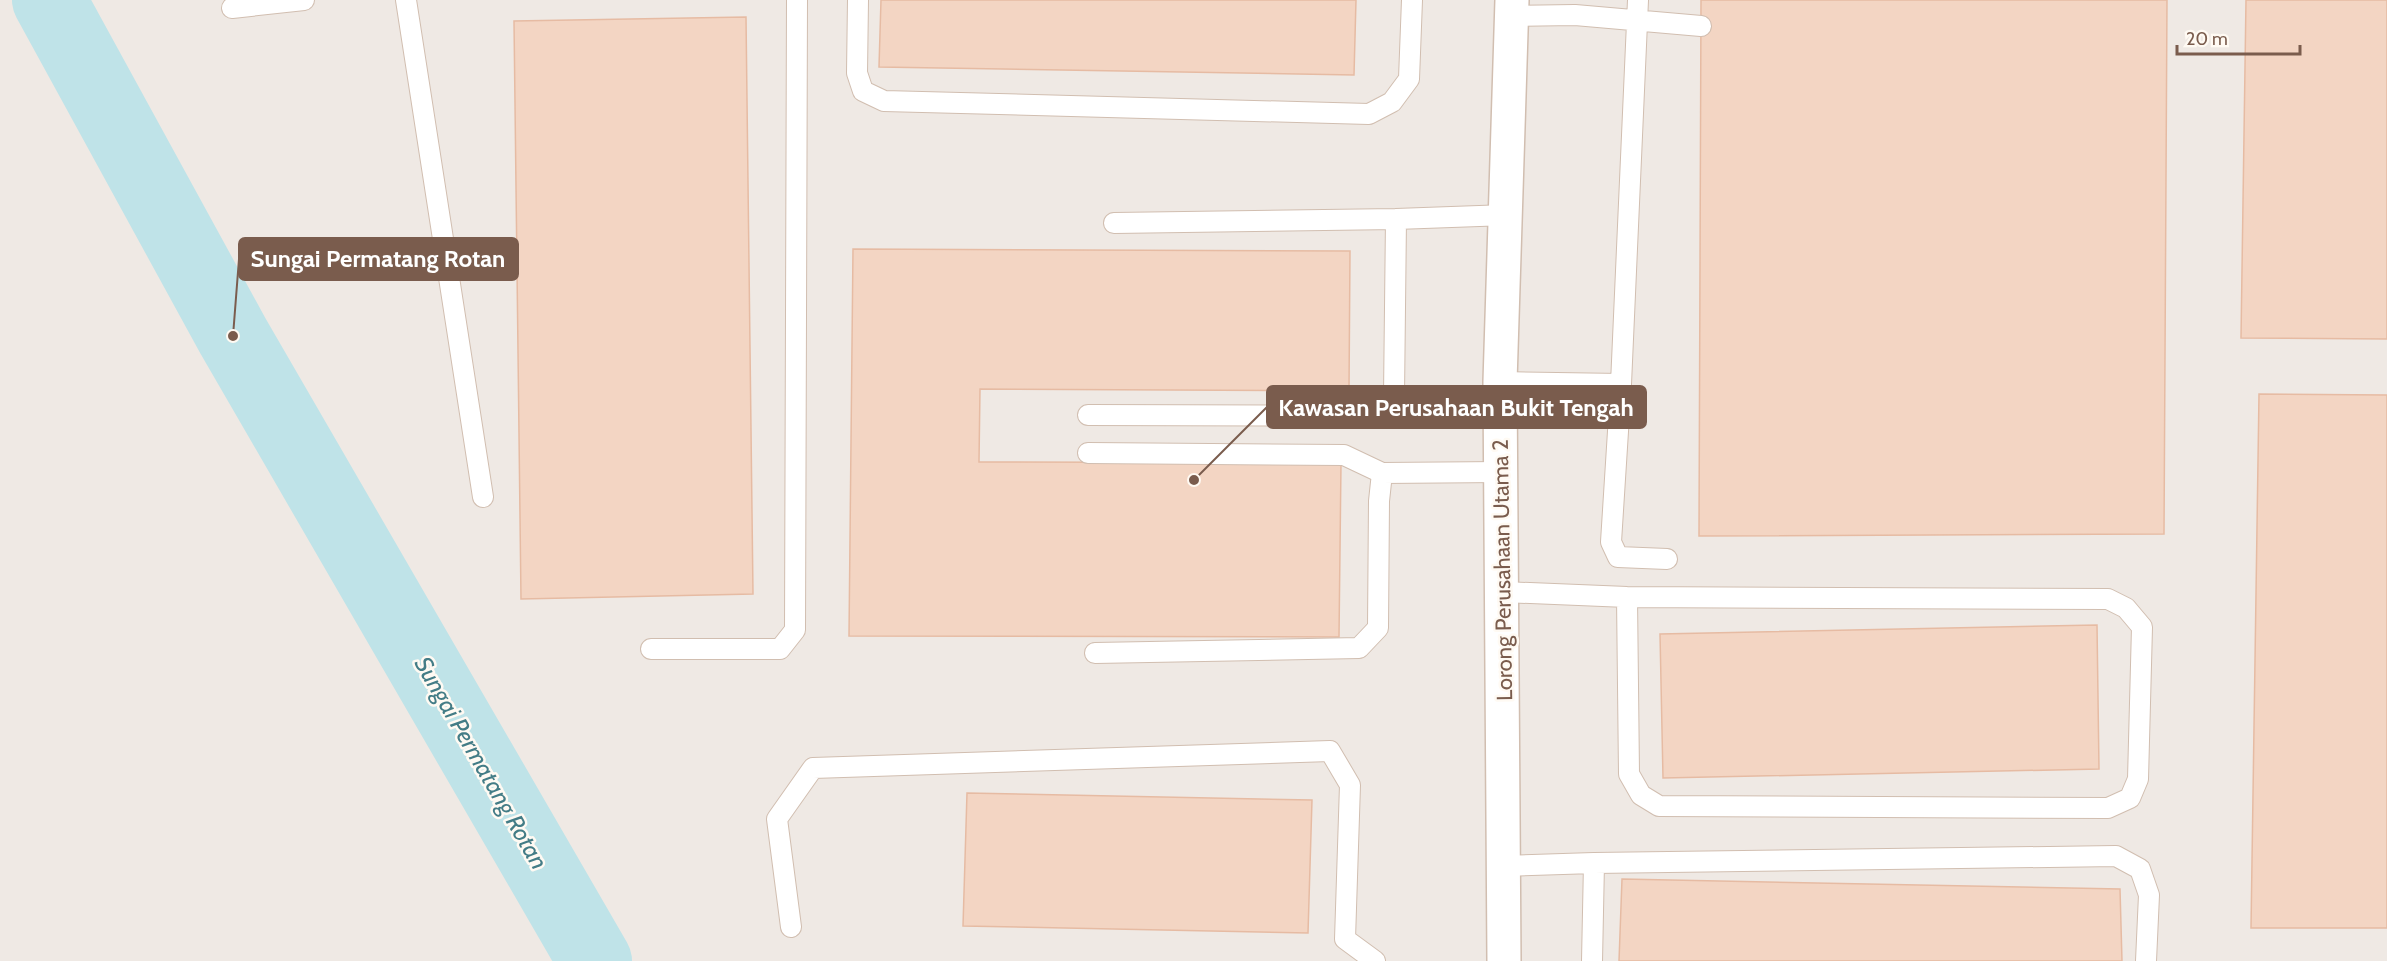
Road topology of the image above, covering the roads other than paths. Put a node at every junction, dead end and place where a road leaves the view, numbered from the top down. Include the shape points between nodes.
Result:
1 (304, 0) edge
2 (406, 0) edge
3 (797, 0) edge
4 (858, 0) edge
5 (1412, 0) edge
6 (1638, 0) edge
7 (232, 8) dead end
8 (1512, 8) edge
9 (1637, 22) junction
10 (1701, 26) dead end
11 (1507, 215) junction
12 (1396, 219) junction
13 (1114, 224) dead end
14 (1500, 382) junction
15 (1621, 384) junction
16 (1088, 415) dead end
17 (1088, 453) dead end
18 (1501, 472) junction
19 (1382, 473) junction
20 (483, 497) dead end
21 (1667, 559) dead end
22 (1503, 592) junction
23 (1627, 597) junction
24 (651, 649) dead end
25 (1095, 653) dead end
26 (1594, 863) junction
27 (1504, 866) junction
28 (791, 927) dead end
29 (1375, 961) edge
30 (1504, 961) edge
31 (1592, 961) edge
32 (2146, 961) edge

1 - 7 lane
2 - 20 lane
3 - 24 lane via 795,630 780,649
4 - 5 lane via 857,73 863,91 884,102 1369,114 1392,102 1409,79
6 - 9 lane
8 - 9 lane
8 - 11 street, Lorong Perusahaan Utama 2
9 - 10 lane
9 - 15 lane
11 - 12 lane
11 - 14 street, Lorong Perusahaan Utama 2
12 - 13 lane
12 - 16 lane via 1394,396 1384,416
14 - 15 lane
14 - 18 street, Lorong Perusahaan Utama 2
15 - 21 lane via 1611,542 1618,557
17 - 19 lane via 1344,455
18 - 19 lane
18 - 22 street, Lorong Perusahaan Utama 2
19 - 25 lane via 1378,628 1359,648
22 - 23 lane
22 - 27 street, Lorong Perusahaan Utama 2
23 - 23 lane via 2108,599 2126,608 2142,627 2138,779 2130,798 2108,808 1659,806 1641,795 1629,774
26 - 27 lane
26 - 31 lane
26 - 32 lane via 2116,856 2140,869 2149,895
27 - 30 street, Lorong Perusahaan Utama 2
28 - 29 lane via 777,819 813,768 1330,751 1350,784 1345,939

